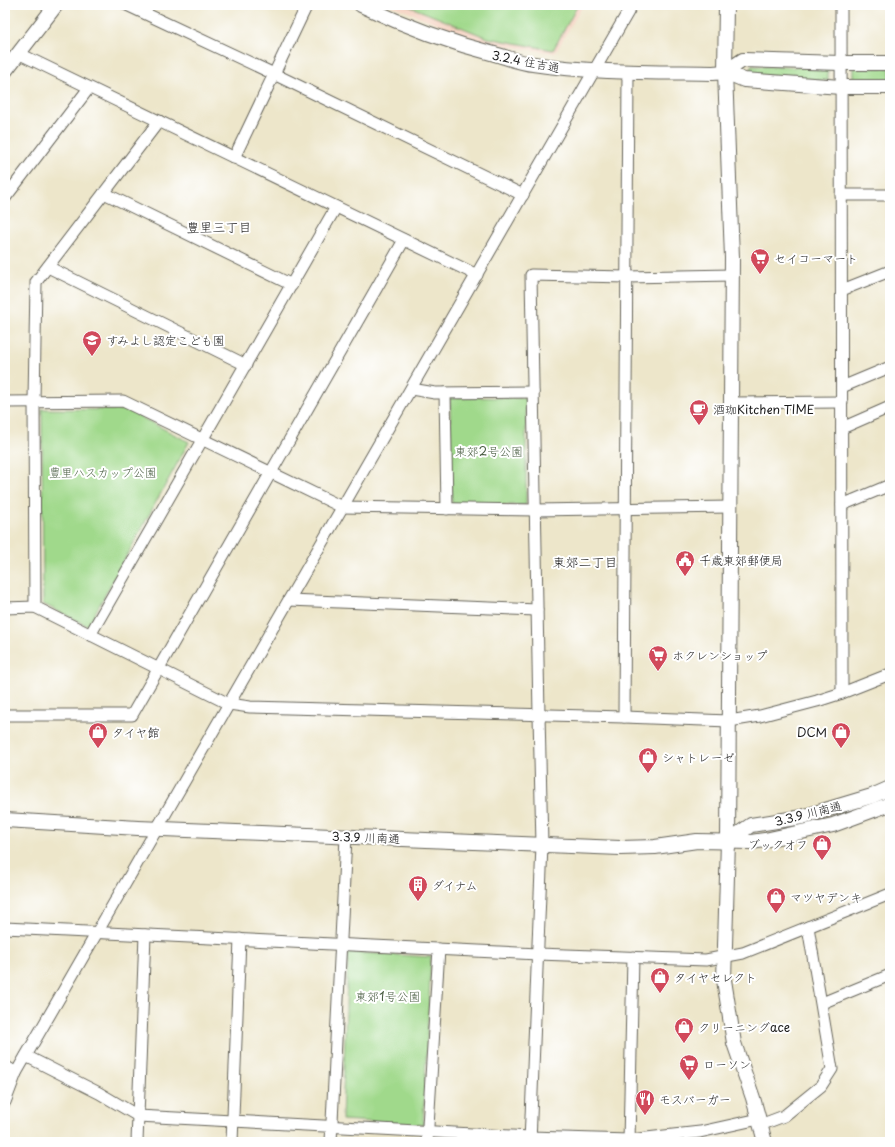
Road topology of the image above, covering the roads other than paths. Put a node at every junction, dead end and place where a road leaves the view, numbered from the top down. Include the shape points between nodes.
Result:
1 (56, 5) edge
2 (127, 5) edge
3 (307, 5) edge
4 (361, 5) edge
5 (632, 5) edge
6 (726, 5) edge
7 (841, 5) edge
8 (18, 54) junction
9 (841, 63) junction
10 (890, 63) edge
11 (595, 70) junction
12 (5, 71) edge
13 (628, 72) junction
14 (725, 72) junction
15 (274, 74) junction
16 (890, 86) edge
17 (841, 87) junction
18 (89, 88) junction
19 (159, 121) junction
20 (234, 158) junction
21 (104, 194) junction
22 (841, 195) junction
23 (890, 195) edge
24 (523, 196) junction
25 (5, 198) edge
26 (336, 207) junction
27 (404, 240) junction
28 (48, 267) junction
29 (890, 271) edge
30 (477, 275) junction
31 (732, 275) junction
32 (627, 277) junction
33 (292, 285) junction
34 (842, 290) junction
35 (246, 365) junction
36 (890, 367) edge
37 (842, 387) junction
38 (411, 389) junction
39 (533, 392) junction
40 (445, 393) junction
41 (34, 401) junction
42 (5, 402) edge
43 (842, 402) junction
44 (731, 403) junction
45 (890, 406) edge
46 (842, 428) junction
47 (203, 440) junction
48 (272, 473) junction
49 (890, 485) edge
50 (842, 505) junction
51 (342, 507) junction
52 (730, 507) junction
53 (625, 508) junction
54 (447, 509) junction
55 (535, 510) junction
56 (289, 600) junction
57 (35, 607) junction
58 (5, 608) edge
59 (537, 610) junction
60 (90, 635) junction
61 (158, 669) junction
62 (890, 674) edge
63 (842, 693) junction
64 (229, 704) junction
65 (5, 715) edge
66 (539, 715) junction
67 (624, 717) junction
68 (729, 721) junction
69 (890, 788) edge
70 (890, 804) edge
71 (5, 820) edge
72 (157, 828) junction
73 (346, 836) junction
74 (728, 841) junction
75 (542, 845) junction
76 (890, 894) edge
77 (808, 927) junction
78 (5, 928) edge
79 (97, 933) junction
80 (145, 935) junction
81 (240, 939) junction
82 (341, 944) junction
83 (439, 949) junction
84 (538, 954) junction
85 (633, 957) junction
86 (725, 957) junction
87 (890, 975) edge
88 (822, 1003) junction
89 (26, 1056) junction
90 (5, 1066) edge
91 (16, 1073) junction
92 (5, 1102) edge
93 (138, 1116) junction
94 (233, 1121) junction
95 (759, 1122) junction
96 (332, 1126) junction
97 (427, 1137) edge
98 (5, 1139) edge
99 (530, 1139) edge
100 (629, 1141) edge
101 (6, 1142) edge
102 (136, 1142) edge
103 (232, 1142) edge
104 (331, 1142) edge
105 (765, 1142) edge

1 - 8 street
2 - 15 street
3 - 15 street
4 - 11 street, 3.2.4 住吉通 via 474,49 531,64 572,70
5 - 11 street
6 - 14 street
7 - 9 street
8 - 12 street
8 - 18 street
9 - 10 street
9 - 14 street via 743,60
9 - 17 street
11 - 13 street, 3.2.4 住吉通
11 - 24 street
13 - 14 street, 3.2.4 住吉通
13 - 32 street
14 - 17 street, 3.2.4 住吉通 via 744,80
14 - 31 street
15 - 20 street
15 - 24 street
16 - 17 street, 3.2.4 住吉通
17 - 22 street
18 - 19 street
18 - 25 street
19 - 20 street
19 - 21 street
20 - 26 street
21 - 28 street
21 - 33 street
22 - 23 street
22 - 34 street
24 - 30 street
26 - 27 street
26 - 33 street
27 - 30 street
27 - 48 street
28 - 35 street
28 - 41 street via 36,282
29 - 34 street
30 - 38 street
31 - 32 street
31 - 44 street
32 - 39 street via 531,275
32 - 53 street
33 - 35 street
34 - 37 street
35 - 47 street
36 - 37 street
37 - 43 street
38 - 40 street
38 - 51 street
39 - 40 street
39 - 55 street
40 - 54 street
41 - 42 street
41 - 47 street via 123,401
41 - 57 street
43 - 44 street
43 - 46 street
44 - 52 street
45 - 46 street
46 - 50 street
47 - 48 street
47 - 60 street
48 - 51 street
48 - 61 street
49 - 50 street
50 - 63 street
51 - 54 street
51 - 56 street
52 - 53 street
52 - 68 street
53 - 55 street
53 - 67 street
54 - 55 street
55 - 59 street
56 - 59 street
56 - 64 street
57 - 58 street
57 - 60 street
59 - 66 street
60 - 61 street
61 - 64 street
61 - 65 street via 132,714
62 - 63 street
63 - 68 street via 760,716
64 - 66 street via 250,707
64 - 72 street
66 - 67 street
66 - 75 street
67 - 68 street
68 - 74 street
69 - 74 street, 3.3.9 川南通 via 802,817 751,825
70 - 74 street, 3.3.9 川南通 via 839,823 808,831 751,842
71 - 72 street, 3.3.9 川南通
72 - 73 street, 3.3.9 川南通
72 - 79 street
73 - 75 street, 3.3.9 川南通
73 - 82 street
74 - 75 street, 3.3.9 川南通 via 697,841 654,847 620,848
74 - 86 street
75 - 84 street
76 - 77 street
77 - 86 street via 743,953
77 - 88 street
78 - 79 street
79 - 80 street
79 - 89 street
80 - 81 street
80 - 93 street
81 - 82 street
81 - 94 street
82 - 83 street
82 - 96 street
83 - 84 street
83 - 97 street
84 - 85 street
84 - 99 street
85 - 86 street via 706,960
85 - 100 street
86 - 95 street via 724,980 734,1043
87 - 88 street
88 - 95 street via 832,1069 821,1086 784,1116
89 - 91 street
89 - 93 street
90 - 91 street
91 - 92 street
93 - 94 street
93 - 102 street
94 - 96 street
94 - 103 street
95 - 100 street
95 - 105 street
96 - 97 street
96 - 104 street
97 - 99 street
98 - 101 street
99 - 100 street

